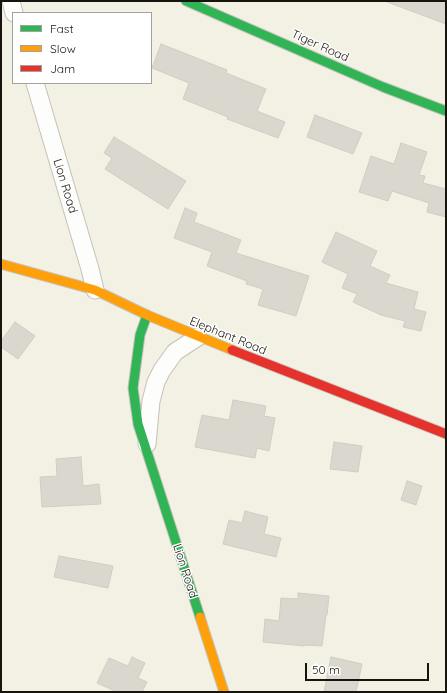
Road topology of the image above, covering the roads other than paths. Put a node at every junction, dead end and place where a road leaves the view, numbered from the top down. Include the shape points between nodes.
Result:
1 (11, 1) edge
2 (186, 1) edge
3 (14, 12) edge
4 (35, 84) edge
5 (446, 111) edge
6 (1, 264) edge
7 (94, 290) junction
8 (147, 315) junction
9 (198, 337) junction
10 (446, 434) edge
11 (146, 450) junction
12 (224, 692) edge

1 - 3 street
2 - 5 street, Tiger Road via 383,87
4 - 7 street, Lion Road
6 - 7 street, Elephant Road
7 - 8 street, Elephant Road
8 - 9 street, Elephant Road
8 - 11 street, Lion Road via 140,335 133,388 138,424
9 - 10 street, Elephant Road
9 - 11 street, Lion Road via 176,352 156,382 151,401
11 - 12 street, Lion Road

